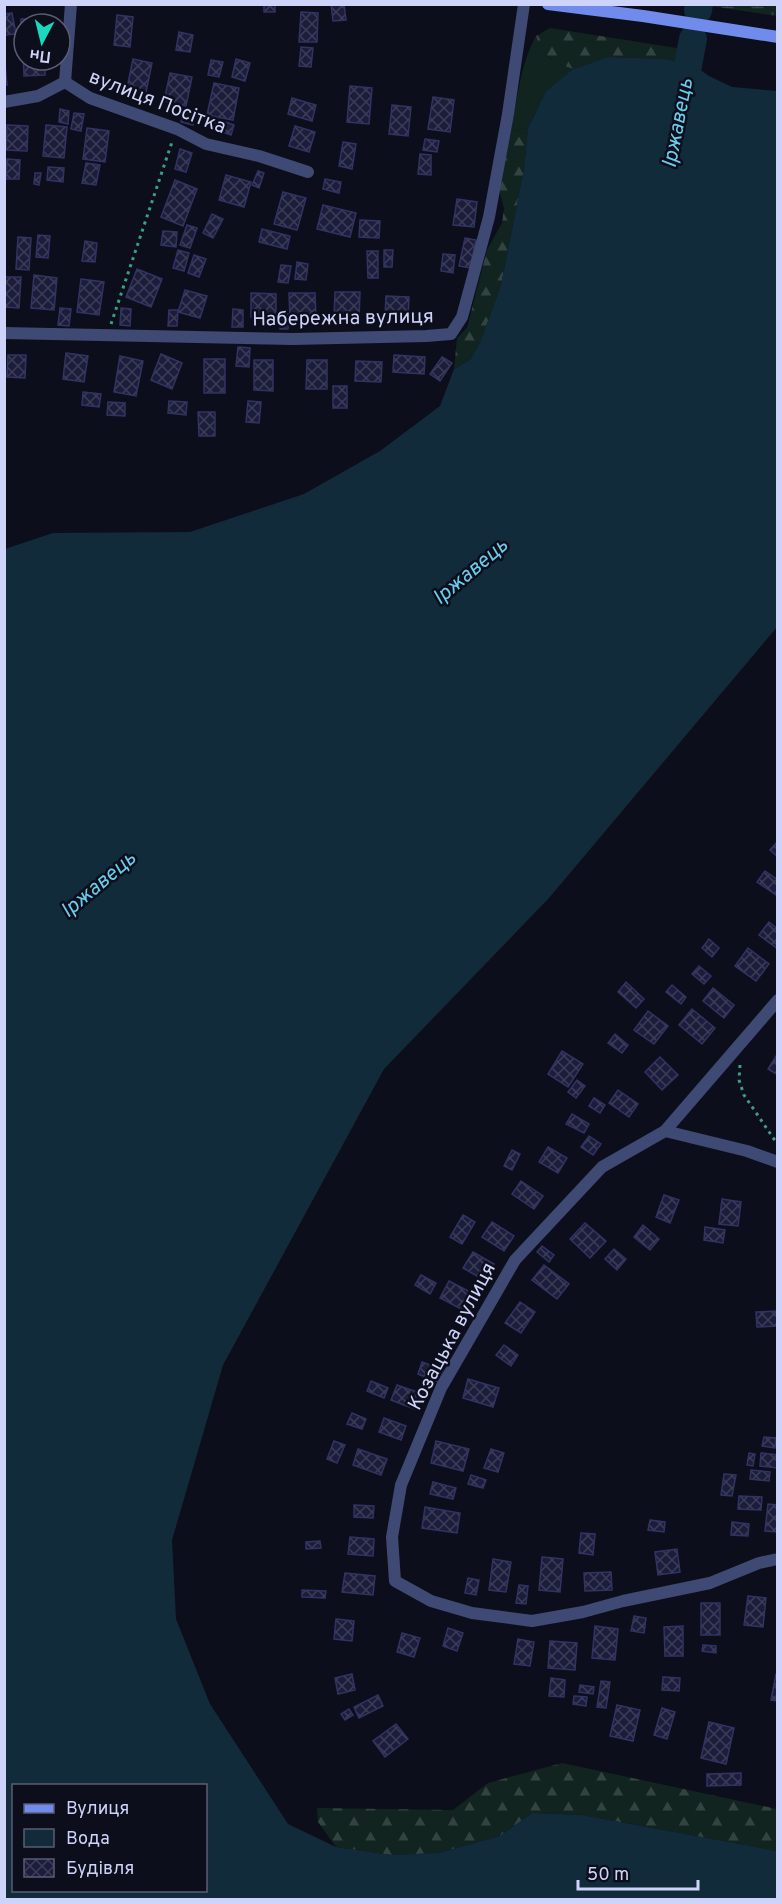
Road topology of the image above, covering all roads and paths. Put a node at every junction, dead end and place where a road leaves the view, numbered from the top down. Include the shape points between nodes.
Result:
1 (71, 4) edge
2 (524, 4) edge
3 (548, 4) edge
4 (777, 37) edge
5 (65, 82) junction
6 (4, 102) edge
7 (177, 129) junction
8 (308, 172) dead end
9 (4, 333) edge
10 (108, 335) junction
11 (777, 1000) edge
12 (742, 1041) junction
13 (665, 1131) junction
14 (777, 1145) edge
15 (777, 1162) edge
16 (777, 1559) edge

1 - 5 street, вулиця Посітка
2 - 10 street, Набережна вулиця via 489,217 462,317 451,334 293,339
3 - 4 street
5 - 6 street, вулиця Посітка via 38,96
5 - 7 street, вулиця Посітка via 90,98
7 - 8 street, вулиця Посітка via 206,144
7 - 10 path
9 - 10 street, Набережна вулиця
11 - 12 street, Козацька вулиця
12 - 13 street, Козацька вулиця
12 - 14 path via 739,1080 744,1095
13 - 15 street
13 - 16 street, Козацька вулиця via 602,1167 515,1260 441,1388 401,1485 392,1537 395,1581 431,1600 472,1613 532,1621 710,1583

